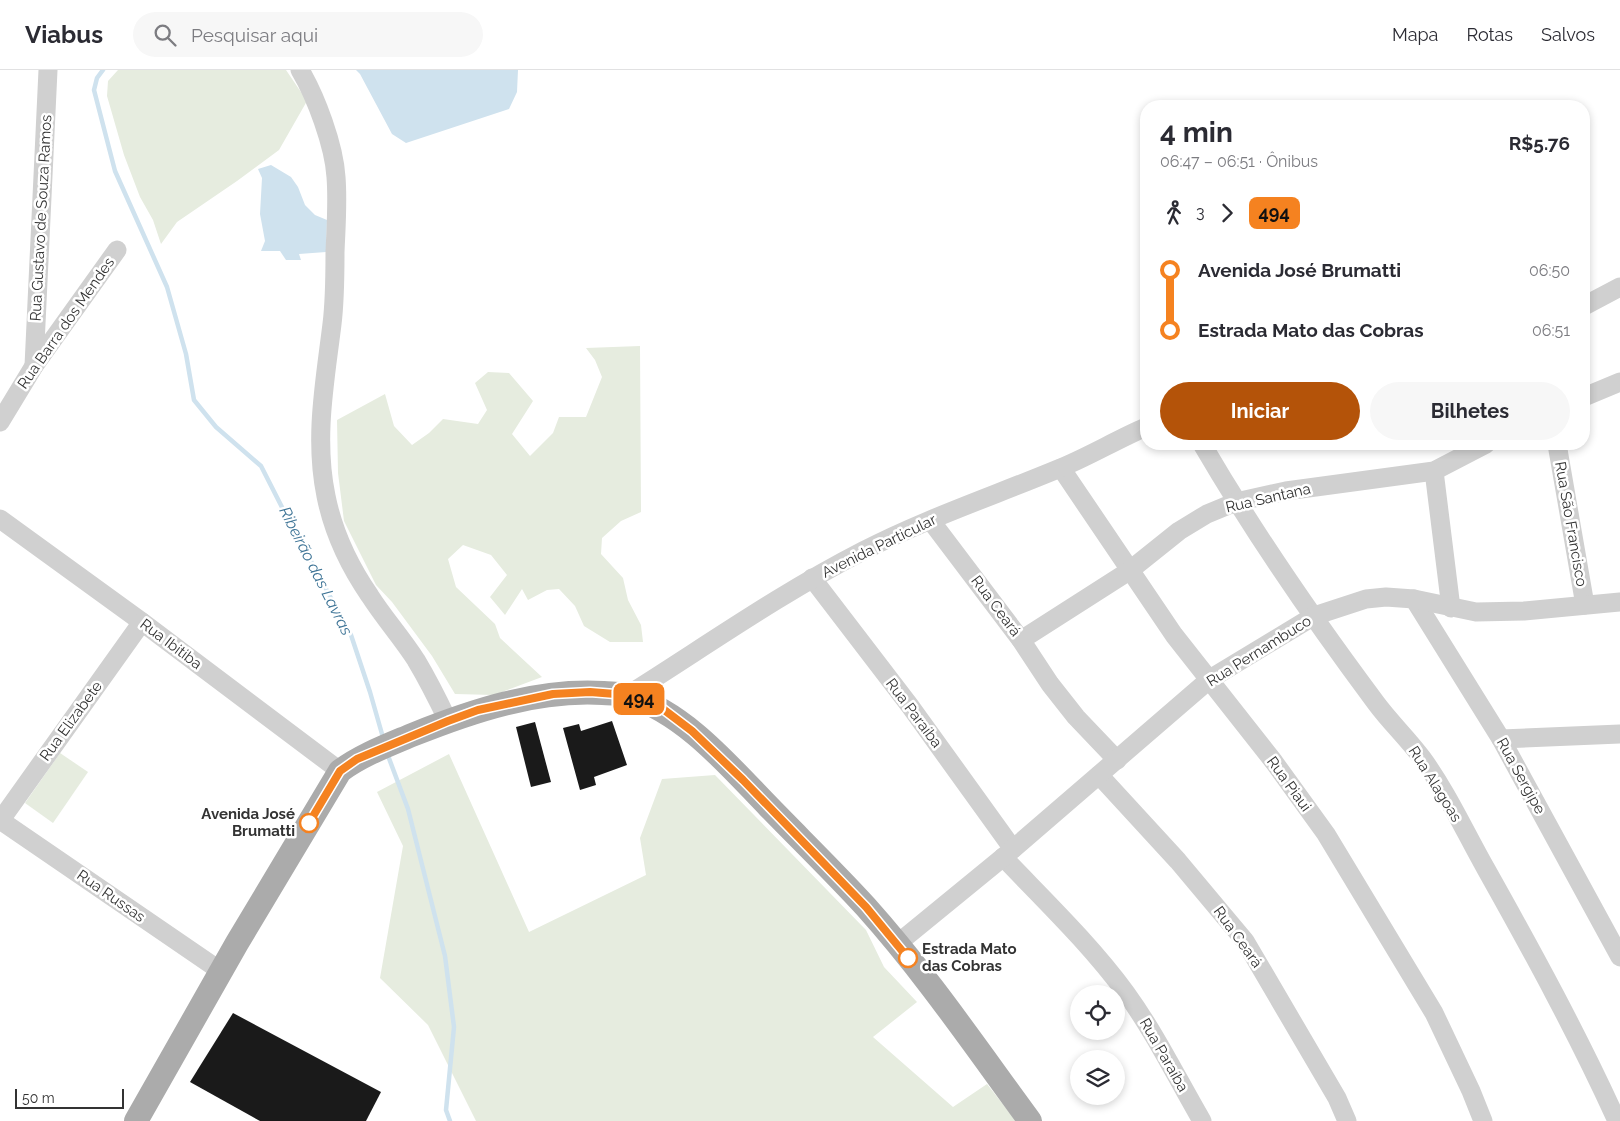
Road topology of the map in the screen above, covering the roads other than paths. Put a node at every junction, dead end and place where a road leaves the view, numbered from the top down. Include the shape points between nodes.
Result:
1 (48, 70) edge
2 (300, 70) edge
3 (117, 250) dead end
4 (1620, 287) edge
5 (1590, 303) edge
6 (34, 366) junction
7 (1620, 382) edge
8 (1590, 394) edge
9 (0, 422) edge
10 (1140, 430) edge
11 (1206, 450) edge
12 (1474, 450) edge
13 (1558, 450) edge
14 (1061, 468) junction
15 (1434, 471) junction
16 (1236, 502) junction
17 (0, 519) edge
18 (931, 520) junction
19 (1129, 570) junction
20 (812, 578) junction
21 (1414, 599) junction
22 (1620, 602) edge
23 (1585, 605) junction
24 (1451, 608) junction
25 (1314, 616) junction
26 (142, 622) junction
27 (1021, 640) junction
28 (1210, 679) junction
29 (628, 695) junction
30 (448, 721) junction
31 (1620, 734) edge
32 (1500, 739) junction
33 (1117, 760) junction
34 (340, 771) junction
35 (1099, 776) junction
36 (0, 820) edge
37 (1008, 853) junction
38 (897, 944) junction
39 (1620, 957) edge
40 (222, 972) junction
41 (136, 1121) edge
42 (1030, 1121) edge
43 (1202, 1121) edge
44 (1347, 1121) edge
45 (1483, 1121) edge
46 (1617, 1121) edge

1 - 6 street, Rua Gustavo de Souza Ramos
2 - 30 street via 319,111 336,175 332,322 320,424 320,463 326,498 352,567 416,659
3 - 6 street, Rua Barra dos Mendes
4 - 5 street
6 - 9 street, Rua Barra dos Mendes
7 - 8 street
10 - 14 street, Avenida Particular
11 - 16 street, Rua Alagoas
12 - 15 street, Rua Santana
13 - 23 street, Rua São Francisco
14 - 18 street, Avenida Particular
14 - 19 street, Rua Piaui
15 - 16 street, Rua Santana via 1286,491
15 - 24 street
16 - 19 street, Rua Santana via 1179,531
16 - 25 street, Rua Alagoas
17 - 26 street, Rua Ibitiba
18 - 20 street, Avenida Particular
18 - 27 street, Rua Ceará
19 - 27 street, Rua Santana
19 - 28 street, Rua Piaui via 1174,635
20 - 29 street, Avenida Particular
20 - 37 street, Rua Paraíba via 910,706
21 - 24 street, Rua Pernambuco
21 - 25 street, Rua Pernambuco via 1366,599
21 - 32 street, Rua Sergipe
22 - 23 street, Rua Pernambuco
23 - 24 street, Rua Pernambuco via 1524,611 1476,612
25 - 28 street, Rua Pernambuco
25 - 46 street, Rua Alagoas via 1442,790 1512,914
26 - 34 street, Rua Ibitiba
26 - 36 street, Rua Elizabete
27 - 33 street, Rua Ceará via 1050,684
28 - 33 street, Rua Pernambuco
28 - 45 street, Rua Piaui via 1326,834 1434,1013
29 - 30 main road via 553,694 478,710
29 - 38 main road via 663,709 692,731 866,907
30 - 34 main road via 357,759
31 - 32 street
32 - 39 street, Rua Sergipe
33 - 35 street, Rua Pernambuco
34 - 40 main road
35 - 37 street, Rua Pernambuco
35 - 44 street, Rua Ceará via 1178,861 1245,941 1337,1098
36 - 40 street, Rua Russas
37 - 38 street, Rua Pernambuco
37 - 43 street, Rua Paraíba via 1125,992
38 - 42 main road
40 - 41 main road

